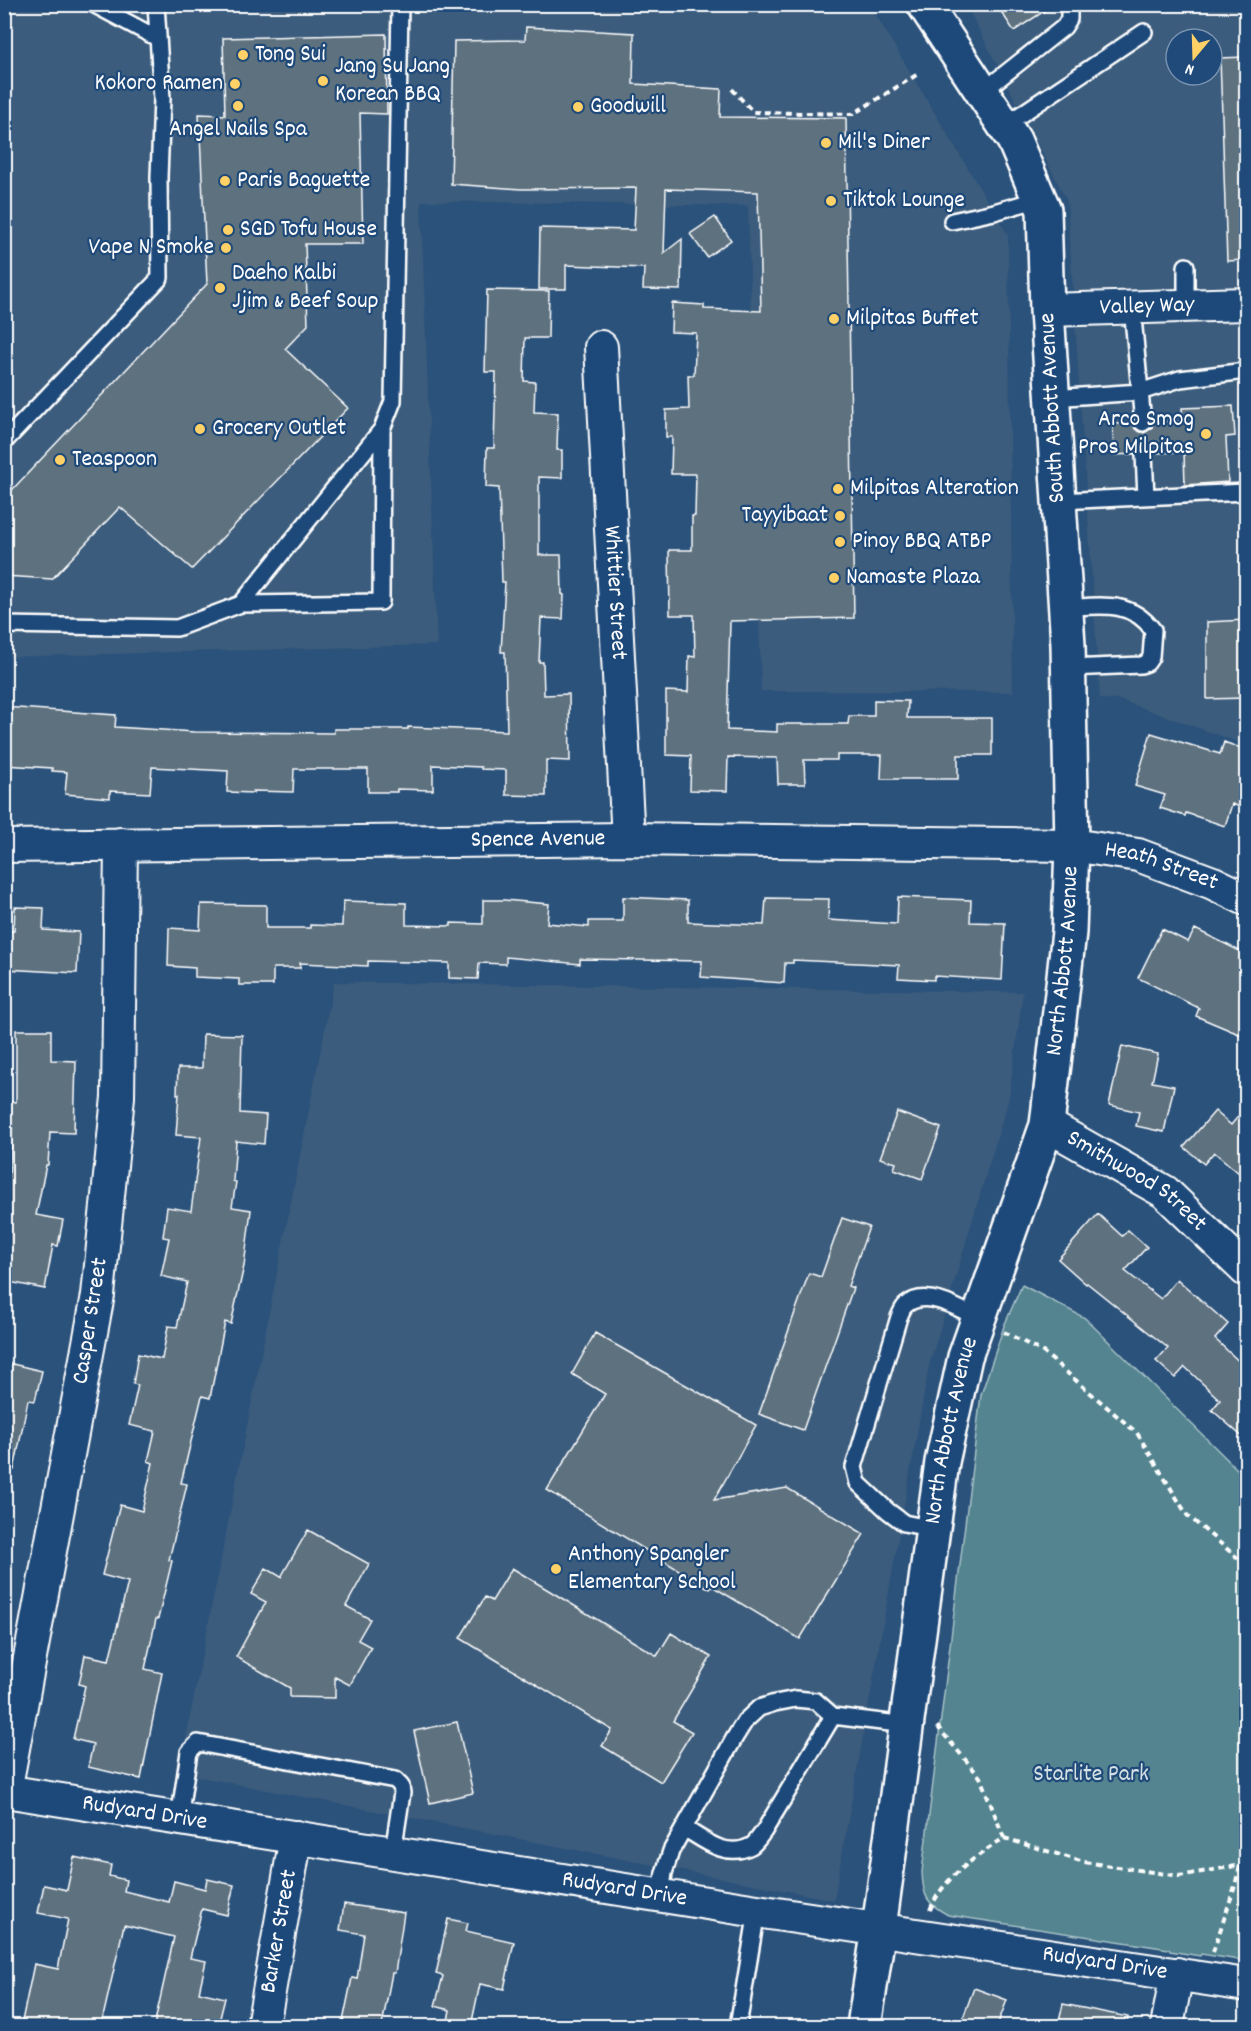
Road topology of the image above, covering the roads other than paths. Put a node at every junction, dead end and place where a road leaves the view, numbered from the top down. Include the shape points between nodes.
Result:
1 (93, 4) edge
2 (156, 4) edge
3 (400, 4) edge
4 (924, 4) edge
5 (1069, 4) edge
6 (1144, 32) dead end
7 (157, 38) junction
8 (982, 92) junction
9 (1005, 125) junction
10 (1039, 199) junction
11 (952, 221) dead end
12 (1186, 266) dead end
13 (1246, 304) edge
14 (1186, 305) junction
15 (1132, 307) junction
16 (1047, 310) junction
17 (601, 347) dead end
18 (1246, 371) edge
19 (1140, 392) junction
20 (1052, 398) junction
21 (1143, 423) dead end
22 (382, 429) junction
23 (4, 442) edge
24 (1144, 454) dead end
25 (1246, 492) edge
26 (1146, 497) junction
27 (1059, 501) junction
28 (241, 604) junction
29 (1065, 608) junction
30 (4, 625) edge
31 (1068, 668) junction
32 (628, 839) junction
33 (121, 844) junction
34 (1071, 845) junction
35 (4, 846) edge
36 (1246, 899) edge
37 (1047, 1125) junction
38 (1246, 1270) edge
39 (979, 1319) junction
40 (933, 1529) junction
41 (908, 1710) junction
42 (833, 1716) junction
43 (4, 1791) edge
44 (179, 1819) junction
45 (684, 1828) junction
46 (296, 1837) junction
47 (393, 1852) junction
48 (661, 1895) junction
49 (757, 1911) junction
50 (879, 1928) junction
51 (1191, 1976) junction
52 (1246, 1985) edge
53 (263, 2026) edge
54 (738, 2026) edge
55 (864, 2026) edge
56 (1167, 2026) edge

1 - 7 lane
2 - 7 lane
3 - 22 lane via 393,400
4 - 8 street, South Abbott Avenue
5 - 8 lane via 1069,19 1064,27
6 - 9 lane
7 - 23 lane via 162,99 160,278
8 - 9 street, South Abbott Avenue
9 - 10 street, South Abbott Avenue
10 - 11 lane
10 - 16 street, South Abbott Avenue via 1044,210
12 - 14 lane
13 - 14 street, Valley Way
14 - 15 street, Valley Way
15 - 16 street, Valley Way
15 - 19 lane
16 - 20 street, South Abbott Avenue
17 - 32 street, Whittier Street
18 - 19 lane via 1180,379
19 - 20 lane
19 - 21 lane
20 - 27 street, South Abbott Avenue
22 - 28 lane
22 - 28 lane via 381,602
24 - 26 lane
25 - 26 lane
26 - 27 lane
27 - 29 street, South Abbott Avenue
28 - 30 lane via 177,628
29 - 31 street, South Abbott Avenue
29 - 31 lane via 1116,605 1146,621 1153,630 1147,663
31 - 34 street, South Abbott Avenue
32 - 33 street, Spence Avenue
32 - 34 street, Spence Avenue
33 - 35 street, Spence Avenue
33 - 43 street, Casper Street via 118,1097 98,1295
34 - 36 street, Heath Street via 1138,855
34 - 37 street, North Abbott Avenue via 1069,932
37 - 38 street, Smithwood Street via 1165,1192
37 - 39 street, North Abbott Avenue
39 - 40 street, North Abbott Avenue via 966,1357 942,1462
39 - 40 lane via 949,1303 921,1298 906,1305 854,1467 858,1483 888,1511 904,1522
40 - 41 street, North Abbott Avenue
41 - 42 lane
41 - 50 street, North Abbott Avenue
42 - 45 lane via 816,1701 796,1699 759,1708 745,1721
42 - 45 lane via 752,1845 735,1851 715,1848
43 - 44 street, Rudyard Drive
44 - 46 street, Rudyard Drive
44 - 47 lane via 189,1752 198,1743 395,1780 402,1793
45 - 48 lane via 671,1851
46 - 47 street, Rudyard Drive
46 - 53 street, Barker Street
47 - 48 street, Rudyard Drive
48 - 49 street, Rudyard Drive
49 - 50 street, Rudyard Drive
49 - 54 lane
50 - 51 street, Rudyard Drive
50 - 55 street, North Abbott Avenue
51 - 52 street, Rudyard Drive
51 - 56 street

